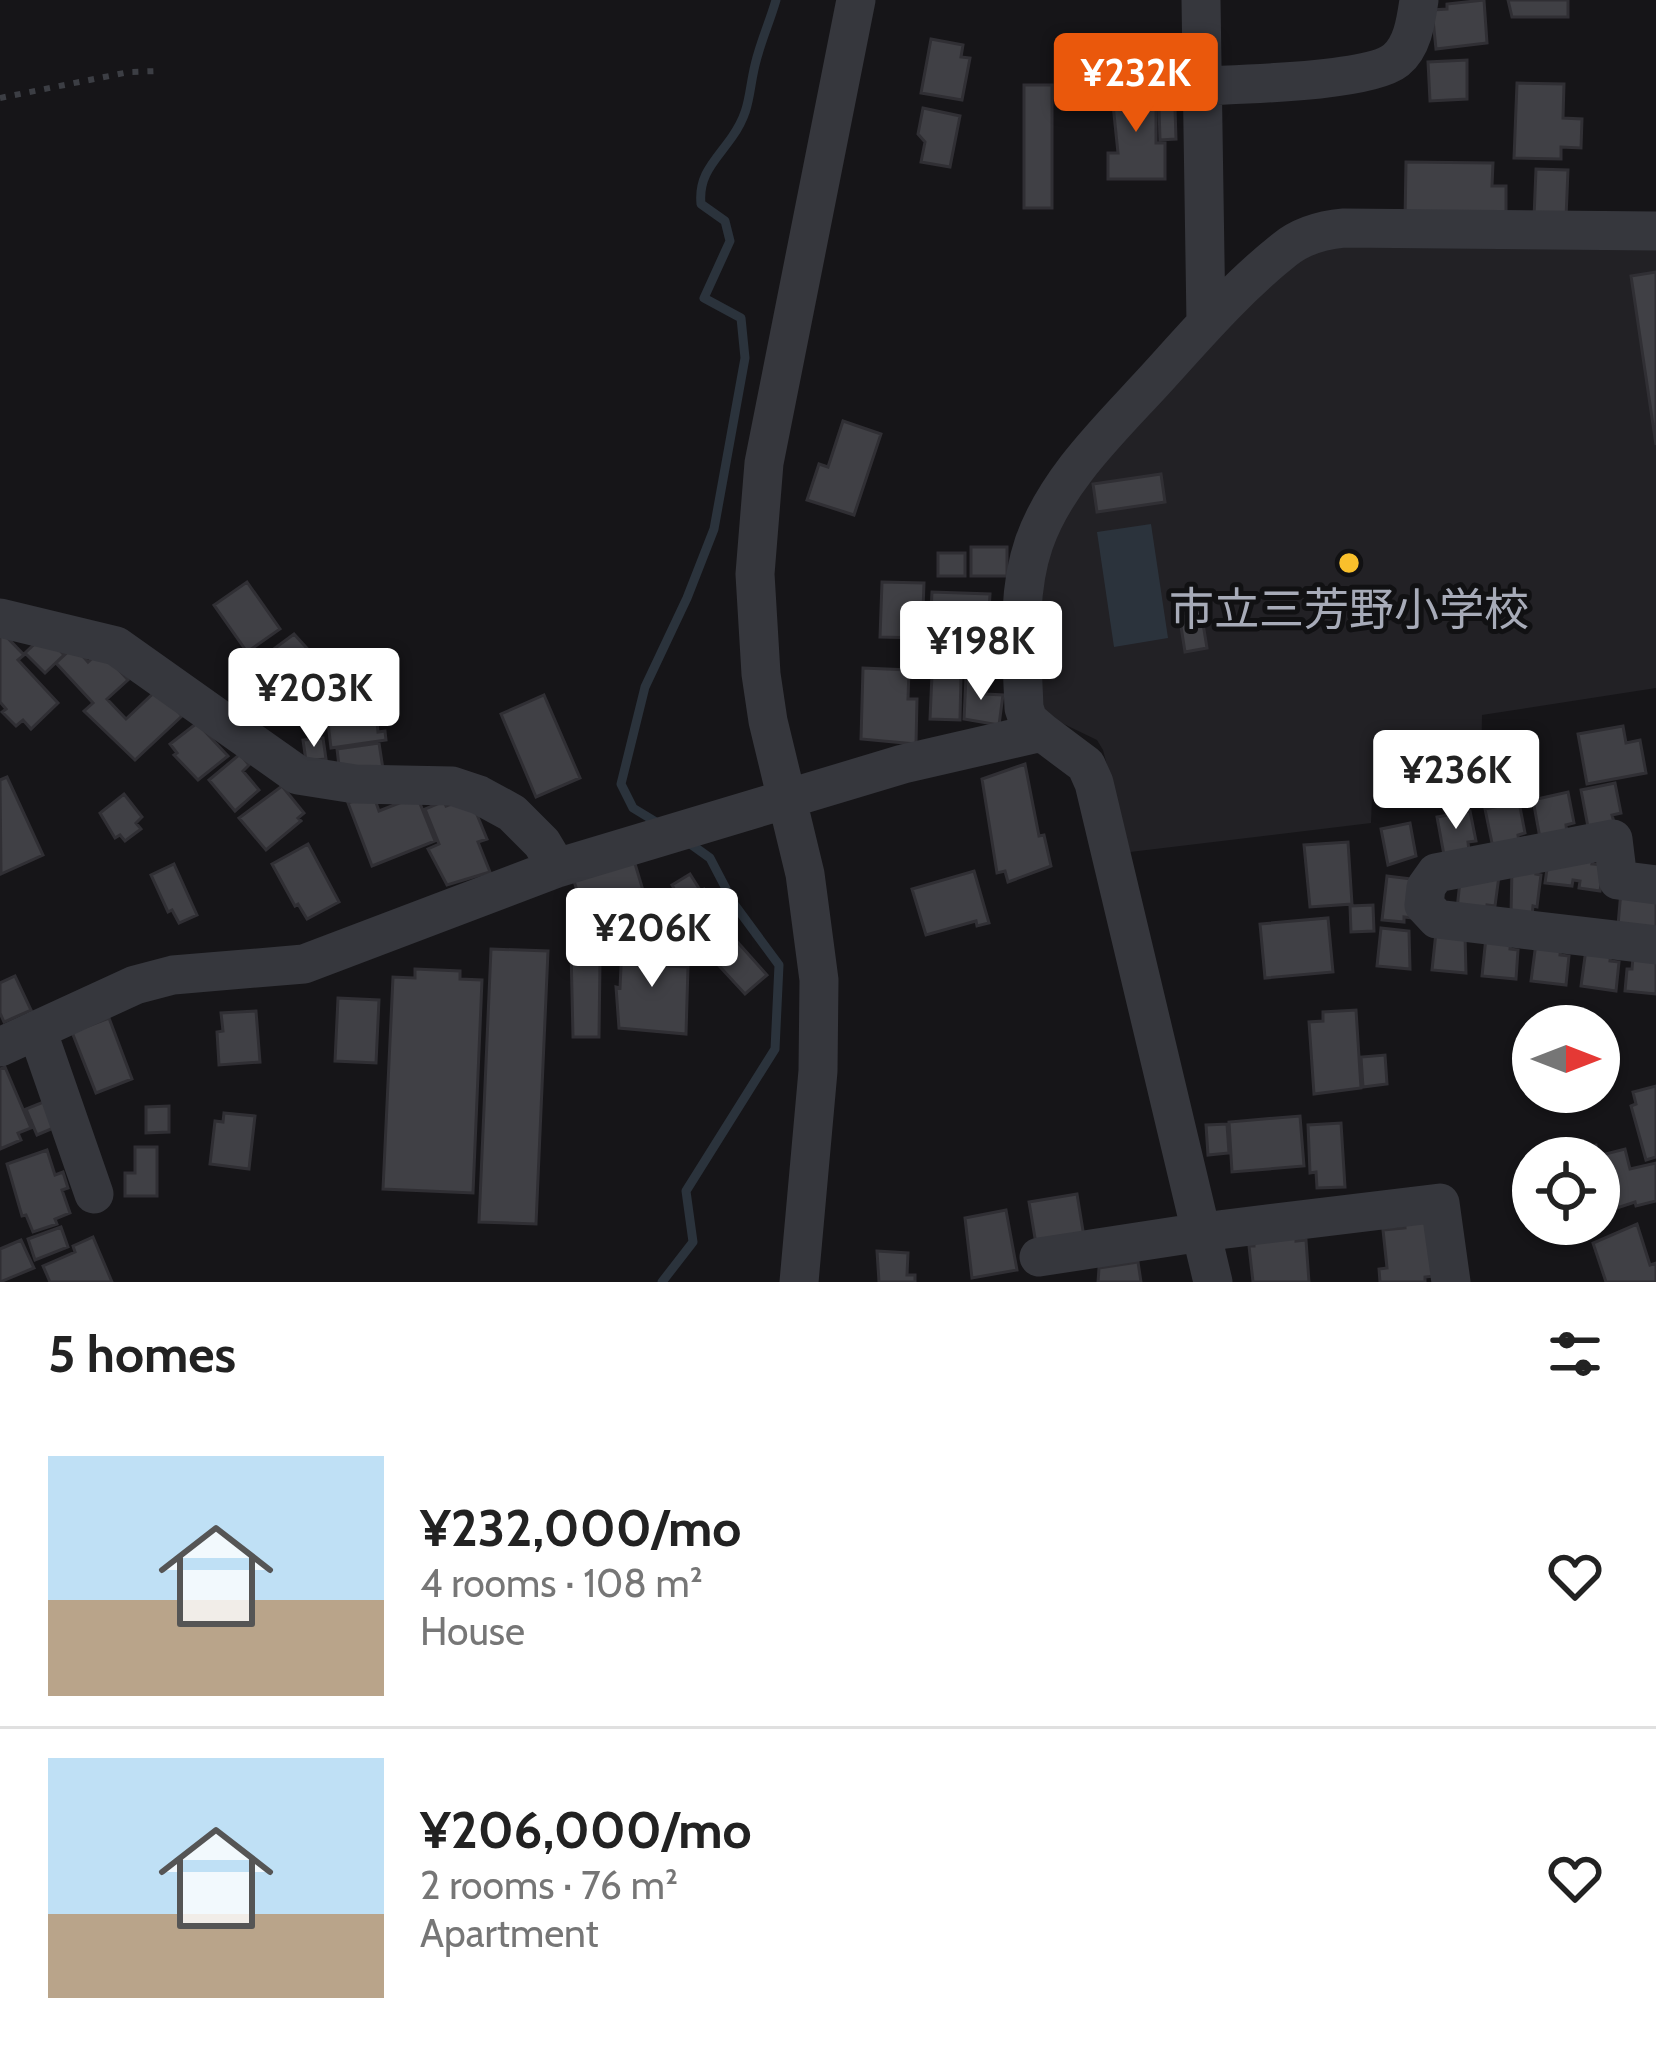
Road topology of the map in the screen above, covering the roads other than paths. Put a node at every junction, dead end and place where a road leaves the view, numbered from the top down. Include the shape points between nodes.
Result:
1 (856, 0) edge
2 (1201, 0) edge
3 (1419, 0) edge
4 (1203, 86) junction
5 (1656, 231) edge
6 (1206, 323) junction
7 (0, 618) edge
8 (1042, 732) junction
9 (788, 801) junction
10 (557, 868) junction
11 (1656, 885) edge
12 (1656, 944) edge
13 (37, 1030) junction
14 (0, 1047) edge
15 (94, 1194) dead end
16 (1202, 1232) junction
17 (1040, 1257) dead end
18 (799, 1282) edge
19 (1213, 1282) edge
20 (1451, 1282) edge

1 - 9 street via 758,510 761,674
2 - 4 street
3 - 4 street via 1410,42 1394,62 1358,73
4 - 6 street
5 - 6 street via 1322,230 1286,248
6 - 8 street via 1043,519 1021,631 1024,708
7 - 10 street via 116,646 298,775 479,795 512,813
8 - 9 street
8 - 16 street via 1086,765 1094,783
9 - 10 street
9 - 18 street via 819,980
10 - 13 street via 304,964 154,980
11 - 12 street via 1618,880 1613,839 1436,873 1424,905 1437,919
13 - 14 street
13 - 15 street
16 - 17 street
16 - 19 street
16 - 20 street via 1440,1203

